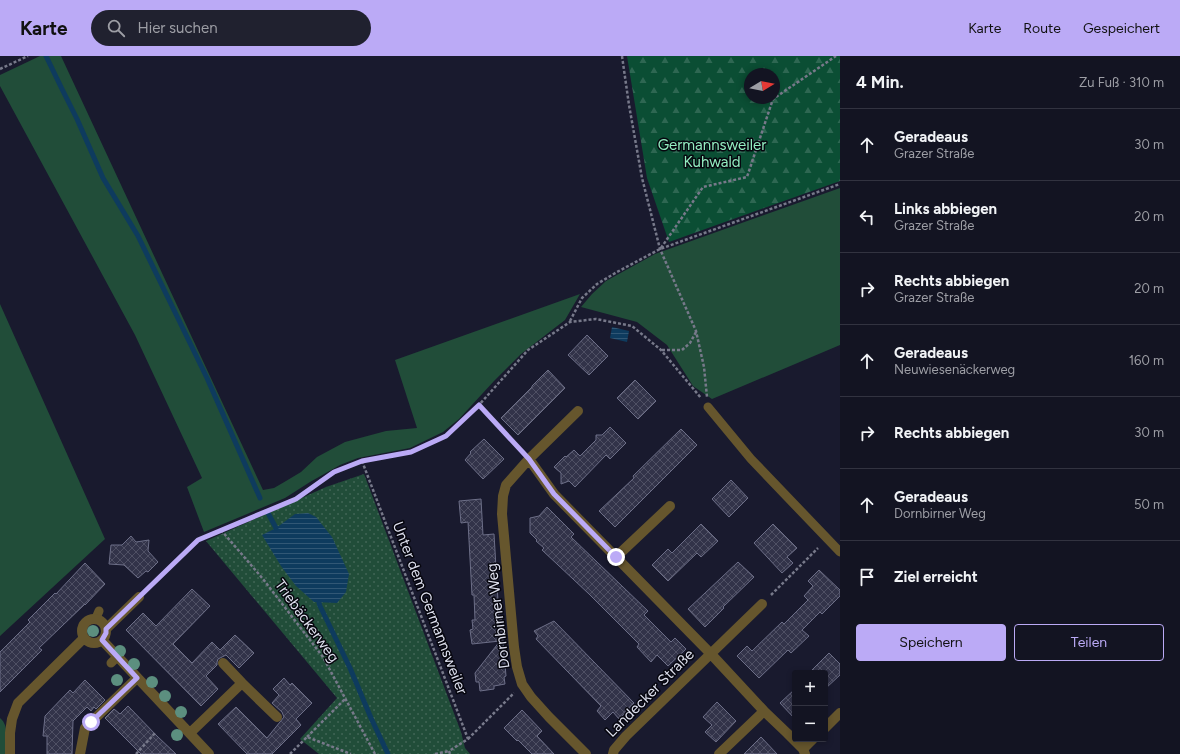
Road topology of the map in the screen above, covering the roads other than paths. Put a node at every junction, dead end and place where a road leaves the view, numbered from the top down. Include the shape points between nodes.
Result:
1 (708, 407) road end
2 (578, 411) dead end
3 (529, 459) junction
4 (670, 506) dead end
5 (840, 552) edge
6 (616, 557) junction
7 (139, 597) road end
8 (762, 604) road end
9 (106, 629) junction
10 (84, 638) junction
11 (102, 640) junction
12 (711, 654) junction
13 (223, 663) dead end
14 (137, 678) junction
15 (242, 683) junction
16 (764, 711) junction
17 (840, 713) edge
18 (277, 717) dead end
19 (828, 725) edge
20 (190, 733) junction
21 (811, 742) edge
22 (82, 750) edge
23 (804, 752) edge
24 (10, 754) edge
25 (209, 754) edge
26 (586, 754) edge
27 (613, 754) edge
28 (719, 754) edge

1 - 5 lane via 751,459
2 - 3 street, Dornbirner Weg
3 - 6 street via 554,494
3 - 26 street, Dornbirner Weg via 506,486 503,496 502,514 517,667 522,684 531,697
4 - 6 street
6 - 12 street
7 - 9 street
8 - 12 street
9 - 10 street via 97,615 83,625
9 - 11 street
10 - 11 street via 94,643
10 - 24 street via 58,667 18,703 12,720
11 - 14 street via 114,660
12 - 16 street
12 - 27 street, Landecker Straße via 626,736
13 - 15 street
14 - 20 street via 164,710
14 - 22 street via 108,710 84,728
15 - 18 street
15 - 20 street
16 - 23 street
16 - 28 street
17 - 19 street
20 - 25 street
21 - 23 street

